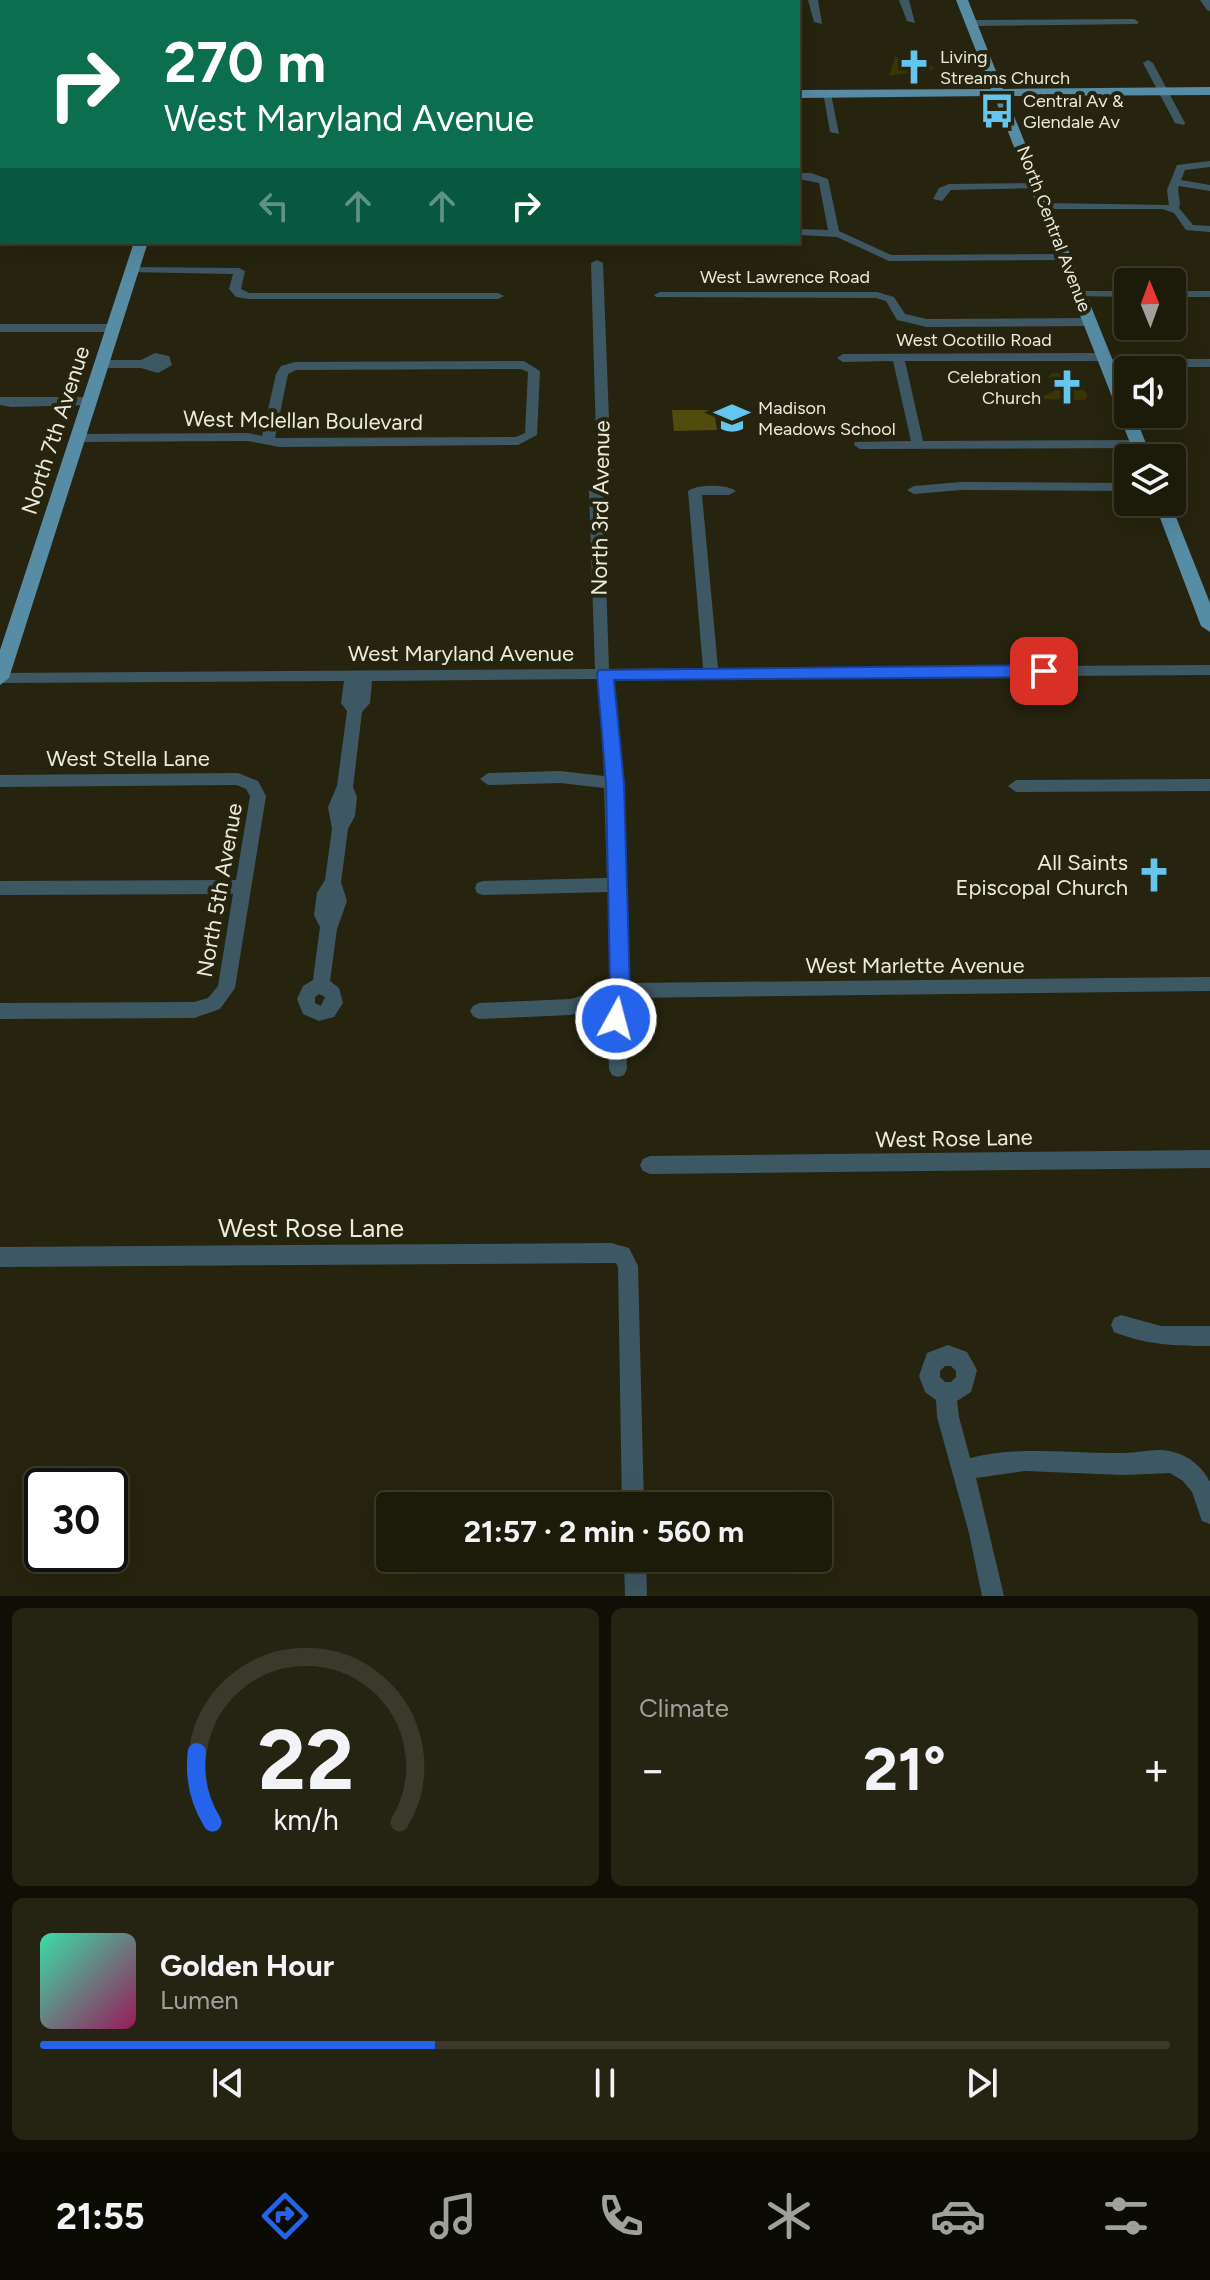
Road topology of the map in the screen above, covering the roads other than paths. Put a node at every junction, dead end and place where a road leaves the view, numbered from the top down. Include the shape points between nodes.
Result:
1 (813, 0) edge
2 (904, 0) edge
3 (962, 0) edge
4 (1205, 0) edge
5 (1210, 8) edge
6 (912, 21) dead end
7 (819, 22) dead end
8 (1134, 22) dead end
9 (972, 23) junction
10 (1148, 63) dead end
11 (1163, 91) junction
12 (1210, 91) edge
13 (1000, 93) junction
14 (800, 94) edge
15 (826, 94) junction
16 (1180, 123) dead end
17 (835, 132) dead end
18 (1210, 164) edge
19 (800, 176) edge
20 (1175, 182) junction
21 (1037, 186) junction
22 (1210, 188) edge
23 (938, 199) dead end
24 (1045, 206) junction
25 (1173, 208) junction
26 (1210, 229) edge
27 (800, 232) edge
28 (834, 233) junction
29 (140, 244) edge
30 (1065, 257) junction
31 (597, 263) dead end
32 (132, 270) junction
33 (1079, 294) junction
34 (1114, 294) edge
35 (1186, 294) edge
36 (1210, 294) edge
37 (660, 295) dead end
38 (498, 296) dead end
39 (1090, 322) junction
40 (0, 328) edge
41 (113, 328) junction
42 (843, 358) dead end
43 (898, 358) junction
44 (1106, 360) junction
45 (1210, 363) edge
46 (102, 364) junction
47 (145, 364) dead end
48 (0, 401) edge
49 (90, 401) junction
50 (79, 438) junction
51 (268, 440) junction
52 (1139, 444) edge
53 (860, 445) dead end
54 (918, 445) junction
55 (1114, 450) edge
56 (1114, 487) edge
57 (914, 490) dead end
58 (729, 491) dead end
59 (1167, 516) edge
60 (1210, 626) edge
61 (1210, 670) edge
62 (711, 673) junction
63 (605, 674) junction
64 (358, 676) junction
65 (0, 678) edge
66 (488, 779) dead end
67 (0, 781) edge
68 (615, 783) junction
69 (1210, 785) edge
70 (1016, 786) dead end
71 (254, 787) joint
72 (617, 885) junction
73 (243, 887) junction
74 (0, 888) edge
75 (483, 888) dead end
76 (1210, 984) edge
77 (321, 987) dead end
78 (618, 992) junction
79 (0, 1011) edge
80 (479, 1011) dead end
81 (618, 1069) dead end
82 (1210, 1159) edge
83 (650, 1165) dead end
84 (0, 1257) edge
85 (1121, 1325) dead end
86 (1210, 1336) edge
87 (946, 1392) dead end
88 (964, 1470) junction
89 (633, 1492) edge
90 (1210, 1513) edge
91 (635, 1572) edge
92 (636, 1596) edge
93 (993, 1596) edge

1 - 7 street
2 - 6 street
3 - 9 main road, North Central Avenue
4 - 5 street
8 - 9 street
9 - 13 main road, North Central Avenue
10 - 11 street
11 - 12 main road
11 - 13 main road
11 - 16 street
13 - 15 main road
13 - 21 main road, North Central Avenue
14 - 15 main road
15 - 17 street
18 - 20 street via 1181,167
19 - 28 street via 824,181
20 - 22 street
20 - 25 street
21 - 23 street via 949,187
21 - 24 main road, North Central Avenue
24 - 25 street
24 - 30 main road, North Central Avenue
25 - 26 street via 1188,227
27 - 28 street
28 - 30 street via 889,258
29 - 32 main road, North 7th Avenue
30 - 33 main road, North Central Avenue
31 - 63 street, North 3rd Avenue via 604,472 596,492 600,664
32 - 38 street via 239,271 235,289 249,296
32 - 41 main road, North 7th Avenue
33 - 34 street
33 - 39 main road, North Central Avenue
35 - 36 street
37 - 39 street, West Lawrence Road via 877,295 890,299 901,317 927,323
39 - 44 main road, North Central Avenue
40 - 41 street
41 - 46 main road, North 7th Avenue
42 - 43 street, West Ocotillo Road
43 - 44 street, West Ocotillo Road
43 - 54 street
44 - 45 street, West Ocotillo Road
44 - 52 main road, North Central Avenue
46 - 47 street
46 - 49 main road, North 7th Avenue
48 - 49 street
49 - 50 main road, North 7th Avenue
50 - 51 street, West Mclellan Boulevard
50 - 65 main road, North 7th Avenue
51 - 51 street, West Mclellan Boulevard via 285,369 295,366 534,371 531,435 526,440
53 - 54 street
54 - 55 street
56 - 57 street
58 - 62 street via 695,491
59 - 60 main road
61 - 62 street, West Maryland Avenue
62 - 63 street, West Maryland Avenue
63 - 64 street, West Maryland Avenue
63 - 68 street, North 3rd Avenue
64 - 65 street, West Maryland Avenue
64 - 77 street via 362,703 355,710 345,787 347,816 340,829 333,882 339,892 337,912 329,927
66 - 68 street via 560,777
67 - 71 street, West Stella Lane via 236,779
68 - 72 street, North 3rd Avenue
69 - 70 street
71 - 73 street, North 5th Avenue via 257,798
72 - 75 street
72 - 78 street, North 3rd Avenue
73 - 74 street
73 - 79 street, North 5th Avenue via 226,988 207,1007
76 - 78 street, West Marlette Avenue
78 - 80 street, West Marlette Avenue via 571,1007
78 - 81 street, North 3rd Avenue
82 - 83 street, West Rose Lane
84 - 89 street, West Rose Lane via 622,1255 628,1266
85 - 86 street via 1161,1336
87 - 88 street
88 - 90 street via 1044,1458 1117,1464 1164,1461 1191,1472
88 - 93 street
91 - 92 street

